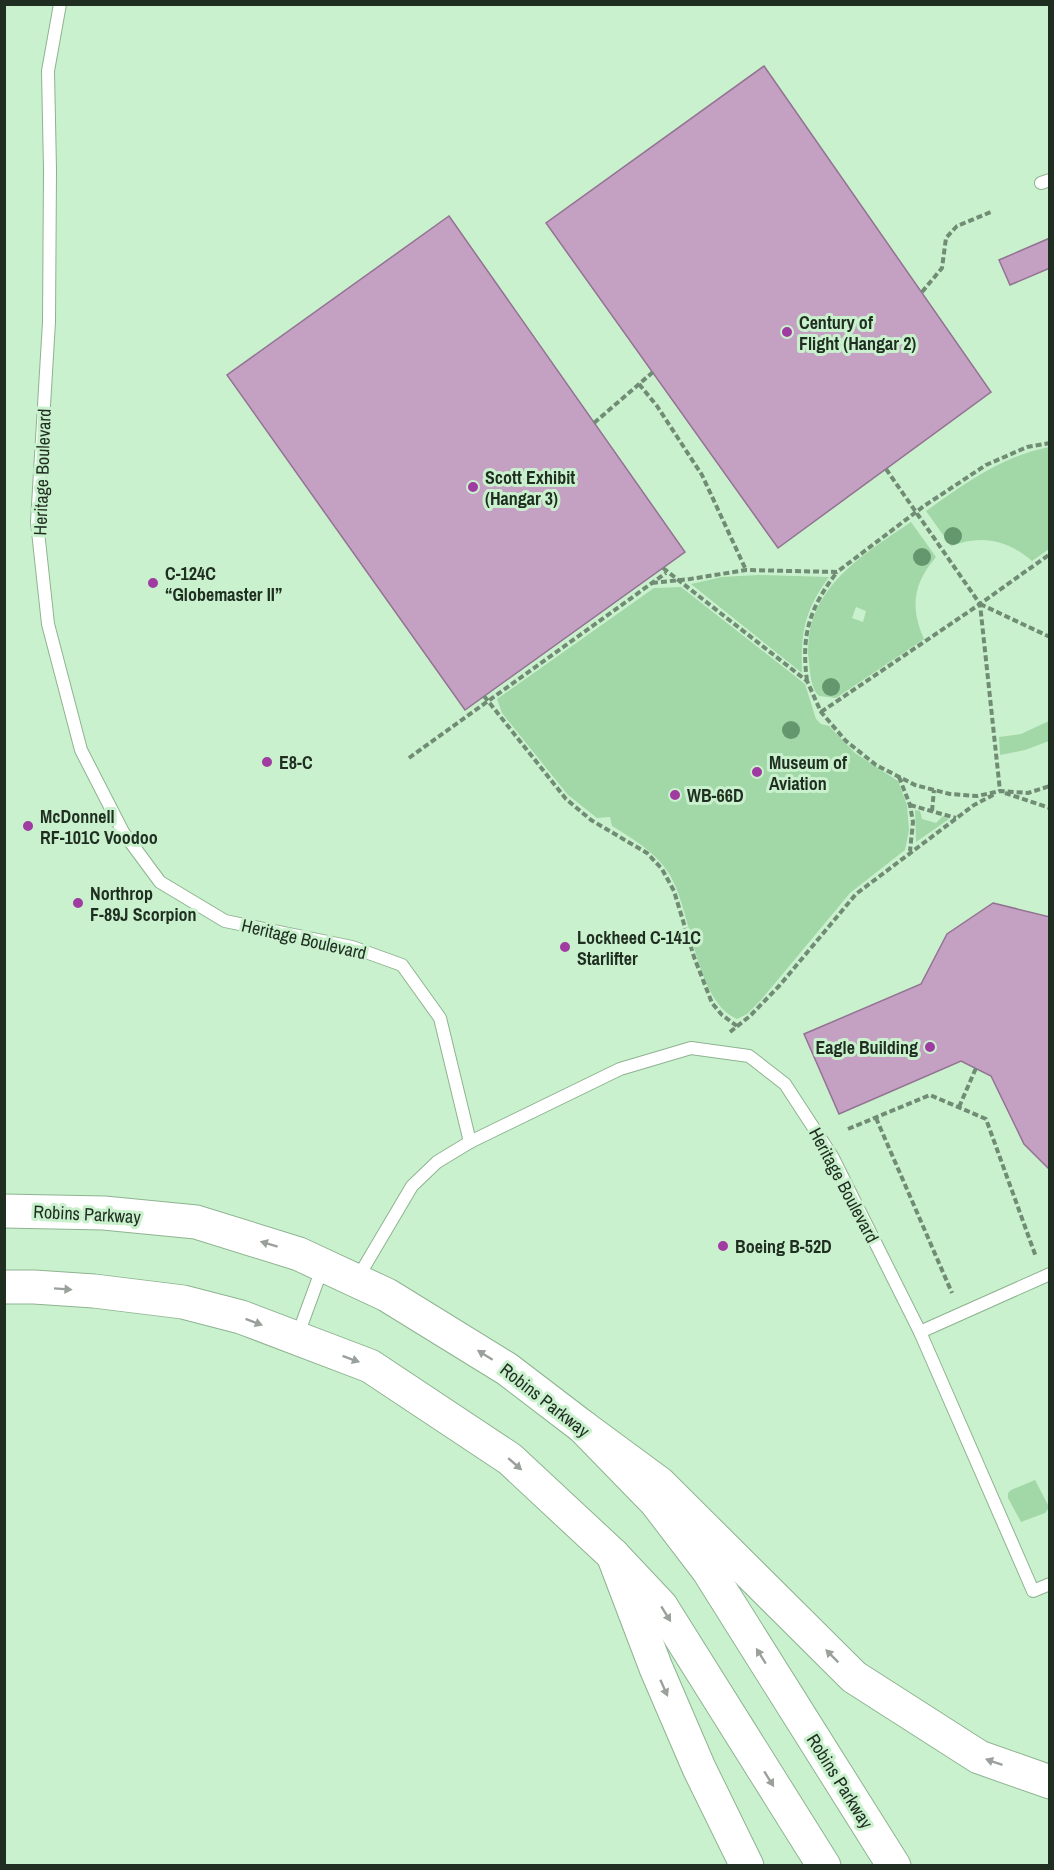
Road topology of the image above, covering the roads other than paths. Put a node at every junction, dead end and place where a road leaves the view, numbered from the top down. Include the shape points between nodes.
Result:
1 (59, 5) edge
2 (470, 1142) junction
3 (4, 1211) edge
4 (323, 1265) junction
5 (1050, 1274) edge
6 (356, 1280) junction
7 (4, 1287) edge
8 (920, 1332) junction
9 (296, 1338) junction
10 (583, 1427) junction
11 (613, 1555) junction
12 (1050, 1584) edge
13 (1050, 1782) edge
14 (747, 1866) edge
15 (824, 1866) edge
16 (894, 1866) edge

1 - 2 lane, Heritage Boulevard via 48,71 49,322 37,522 48,624 81,750 123,832 160,882 225,921 352,947 402,965 440,1018
2 - 6 lane via 437,1162 412,1186
2 - 8 lane, Heritage Boulevard via 620,1070 690,1048 749,1056 784,1084 832,1156
4 -> 3 street, Robins Parkway via 196,1222 104,1213
4 - 6 street, Robins Parkway
4 - 9 lane
5 - 8 lane
10 -> 6 street, Robins Parkway via 507,1369
7 -> 9 street via 94,1291 183,1302 241,1317
8 - 12 lane, Heritage Boulevard via 1033,1591
9 -> 11 street via 370,1366 510,1459
13 -> 10 street via 979,1757 854,1677 659,1483
16 -> 10 street, Robins Parkway via 708,1570 656,1502
11 -> 14 street via 699,1768
11 -> 15 street via 661,1606

